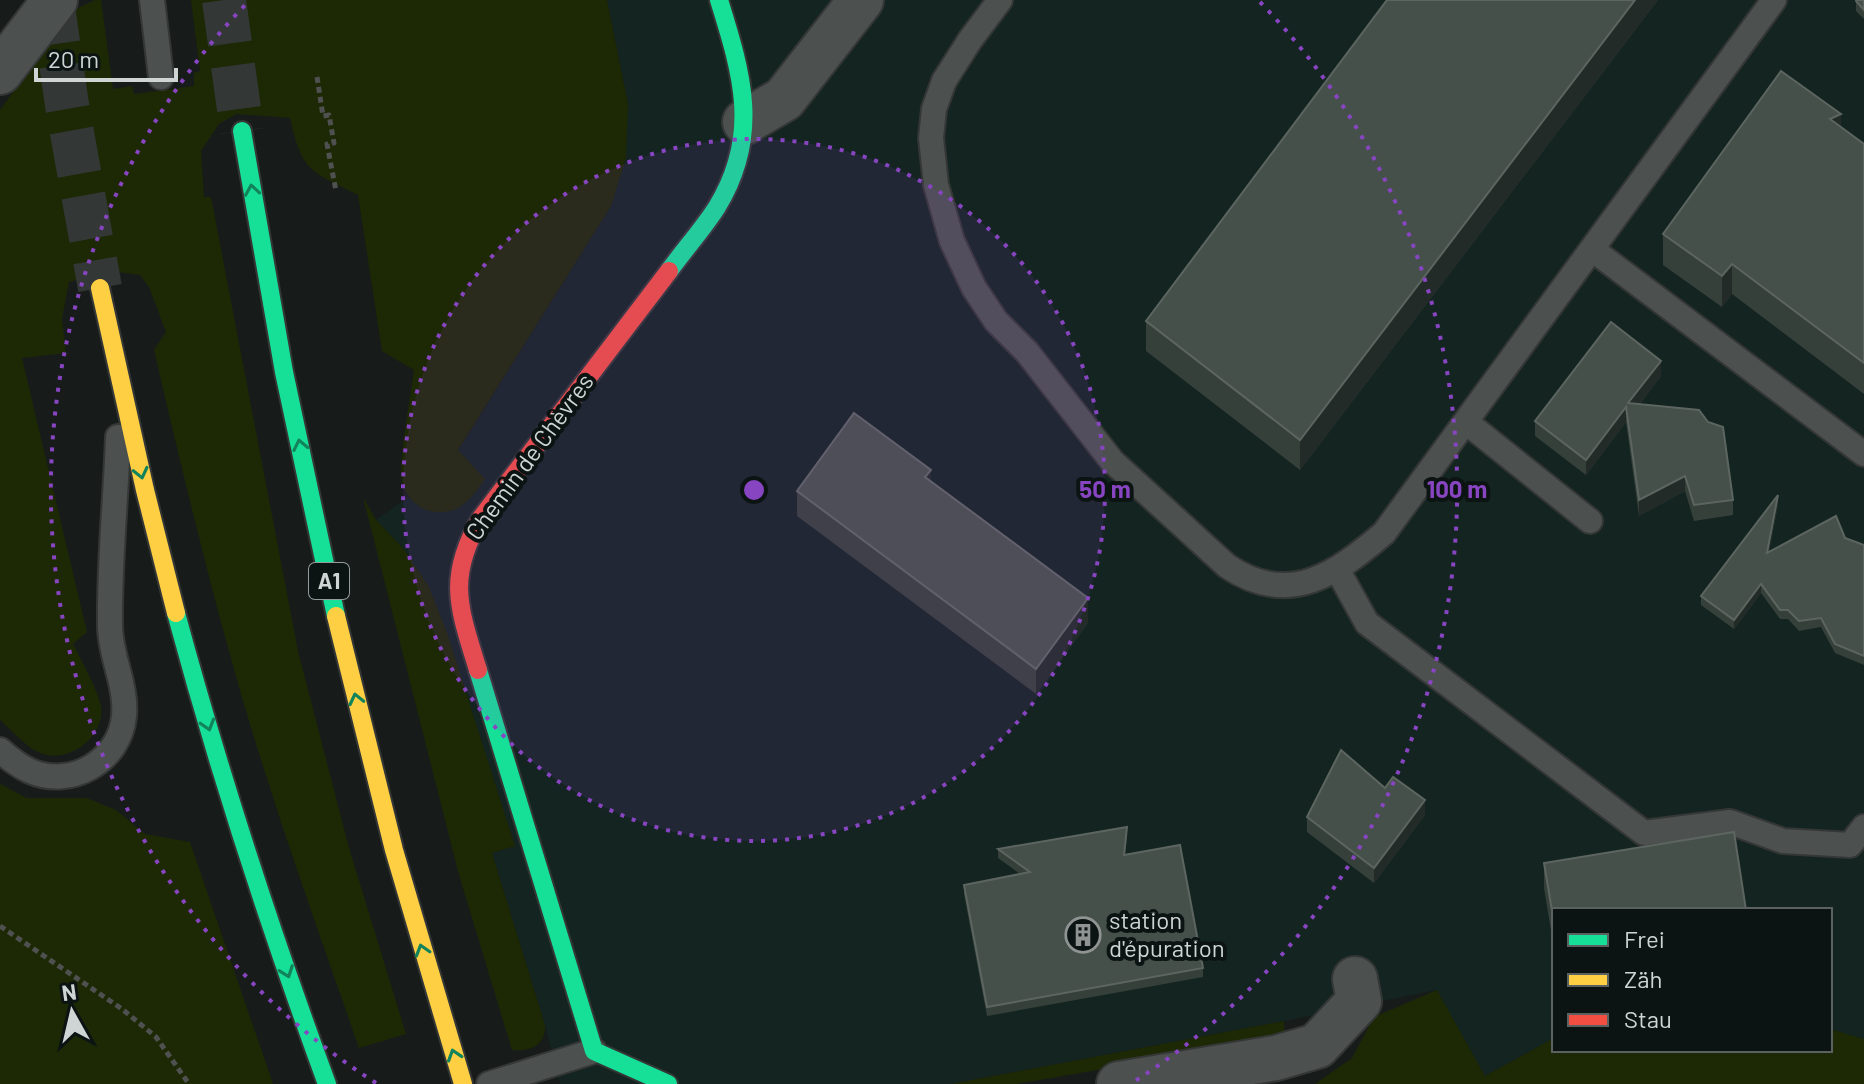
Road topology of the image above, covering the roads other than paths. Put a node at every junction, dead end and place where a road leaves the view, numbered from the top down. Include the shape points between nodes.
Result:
1 (55, 0) edge
2 (152, 0) edge
3 (719, 0) edge
4 (861, 0) edge
5 (1000, 0) edge
6 (1774, 0) edge
7 (0, 72) edge
8 (161, 77) dead end
9 (745, 122) junction
10 (242, 131) tunnel mouth
11 (1593, 250) junction
12 (100, 288) tunnel mouth
13 (121, 388) junction
14 (1466, 422) junction
15 (1864, 454) edge
16 (1590, 521) dead end
17 (1337, 569) junction
18 (0, 750) edge
19 (1864, 827) edge
20 (1355, 979) dead end
21 (594, 1051) junction
22 (1275, 1071) edge
23 (327, 1084) edge
24 (463, 1084) edge
25 (489, 1084) edge
26 (668, 1084) edge
27 (1119, 1084) edge

1 - 7 street
2 - 8 lane
3 - 9 main road, Chemin de Chèvres via 744,88
4 - 9 street via 784,99
5 - 17 lane via 944,81 931,138 936,185 952,241 974,288 1112,461 1227,566 1264,583 1285,585
6 - 11 lane
9 - 21 main road, Chemin de Chèvres via 742,146 717,207 481,518 458,566 462,619
24 -> 10 main road, A1 via 393,849 339,626 281,358
11 - 14 lane
11 - 15 lane
12 - 13 main road
13 - 18 lane via 110,629 124,701 120,735 99,762 63,777 29,771
13 -> 23 main road via 204,714
14 - 16 lane
14 - 17 lane via 1384,533
17 - 19 lane via 1367,623 1644,833 1730,822 1783,841 1850,845
20 - 22 street via 1359,1001 1317,1046
21 - 25 lane
21 - 26 main road
22 - 27 street

